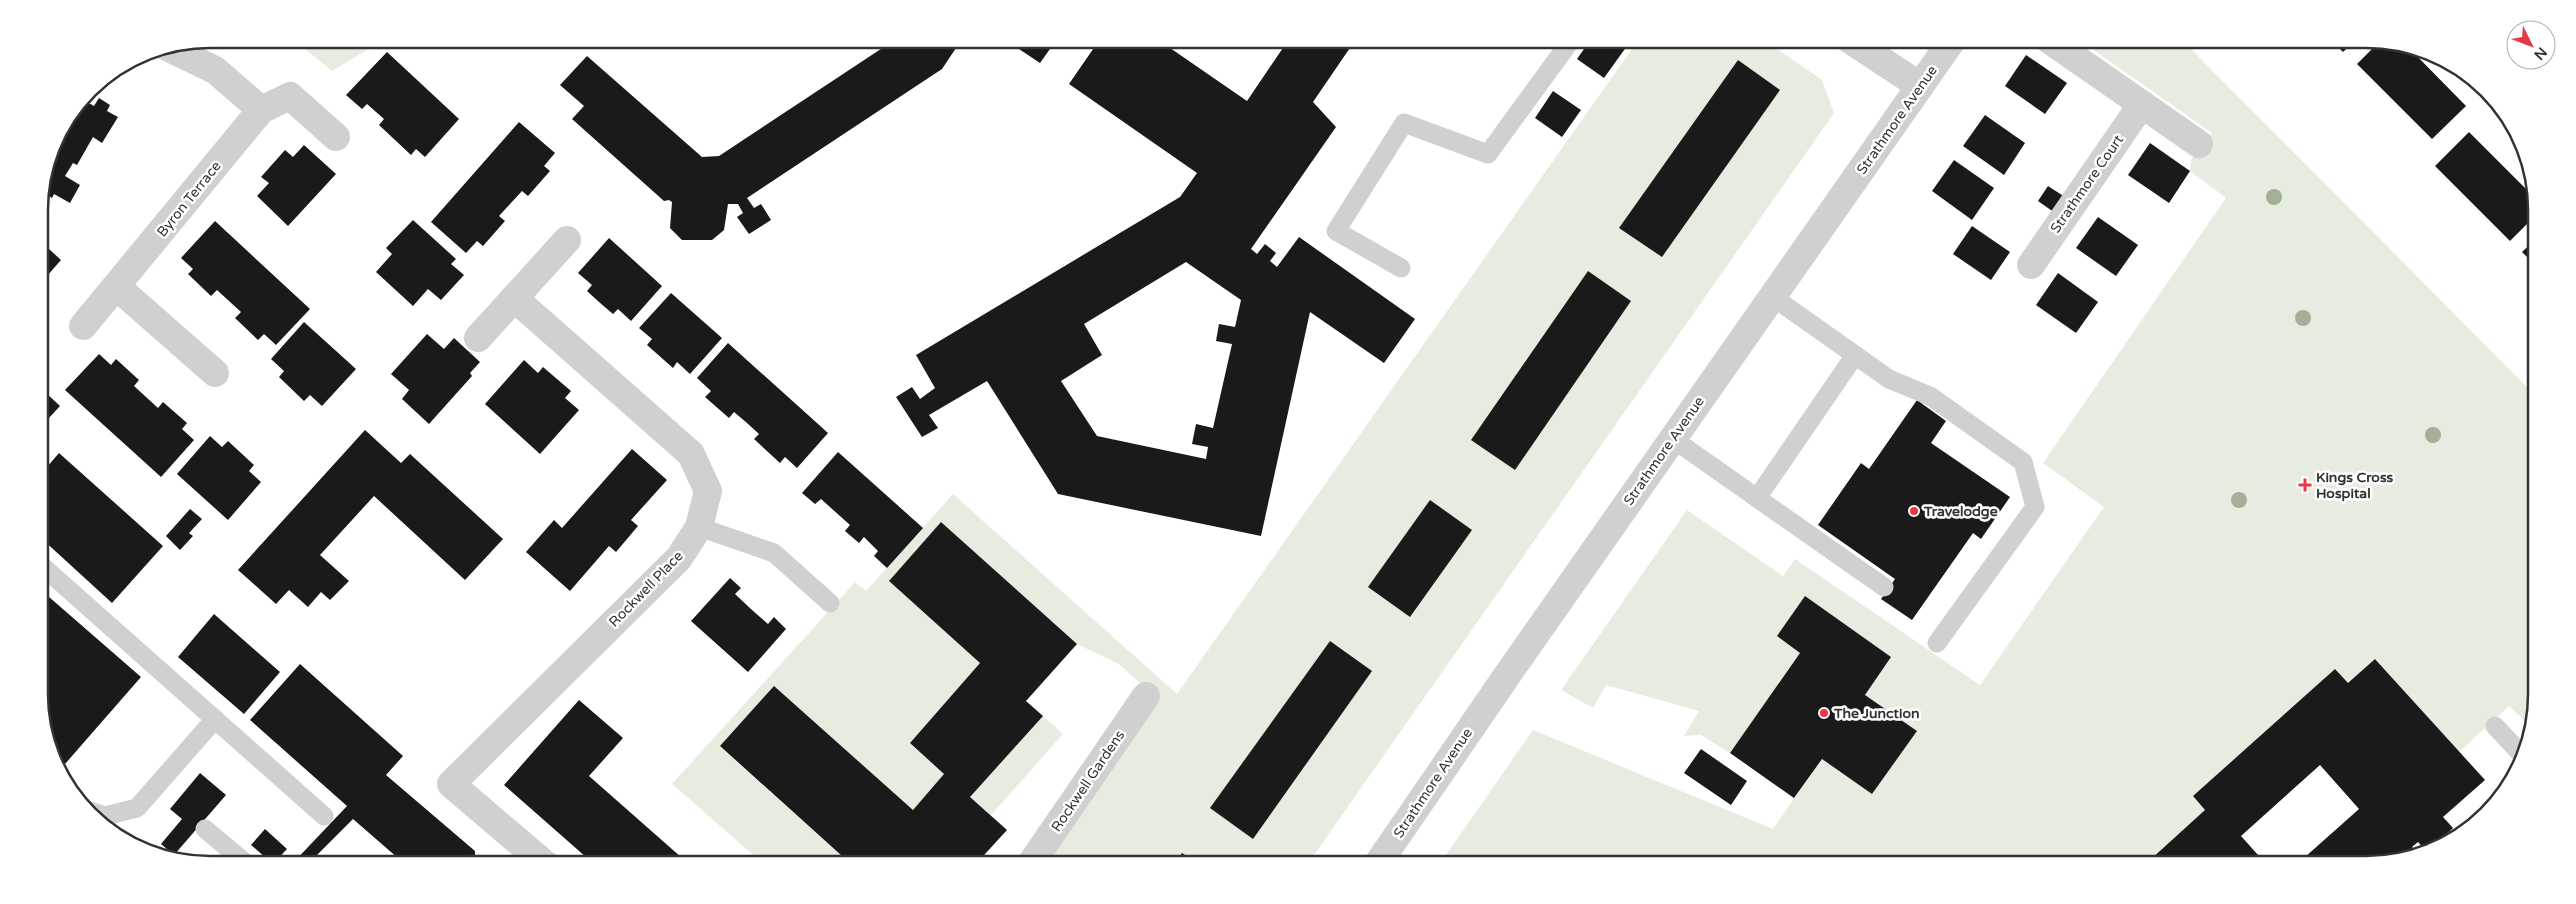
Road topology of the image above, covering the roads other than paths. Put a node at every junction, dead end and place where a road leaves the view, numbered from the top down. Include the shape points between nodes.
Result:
1 (1565, 48) edge
2 (1863, 48) edge
3 (1947, 48) edge
4 (2061, 48) edge
5 (176, 51) edge
6 (1920, 86) junction
7 (2142, 104) junction
8 (261, 110) junction
9 (336, 137) dead end
10 (2199, 144) dead end
11 (567, 240) dead end
12 (2031, 264) dead end
13 (1401, 268) dead end
14 (117, 287) junction
15 (1774, 297) junction
16 (514, 298) junction
17 (83, 326) dead end
18 (478, 338) dead end
19 (1855, 356) junction
20 (215, 373) dead end
21 (1673, 439) junction
22 (1757, 498) junction
23 (699, 527) junction
24 (48, 571) edge
25 (1884, 587) dead end
26 (830, 603) dead end
27 (1938, 643) dead end
28 (1146, 696) dead end
29 (215, 719) junction
30 (2495, 726) dead end
31 (2518, 751) edge
32 (102, 815) edge
33 (324, 816) dead end
34 (205, 829) dead end
35 (237, 856) edge
36 (528, 856) edge
37 (1036, 856) edge
38 (1383, 856) edge

1 - 13 lane via 1488,154 1404,123 1336,230
2 - 6 street
3 - 6 street, Strathmore Avenue
4 - 7 street
5 - 8 street via 216,70
6 - 15 street, Strathmore Avenue
7 - 10 street
7 - 12 street, Strathmore Court
8 - 9 street, Byron Terrace via 290,96
8 - 14 street, Byron Terrace
11 - 16 street
14 - 17 street, Byron Terrace
14 - 20 street
15 - 19 lane
15 - 21 street, Strathmore Avenue
16 - 18 street
16 - 23 street, Rockwell Place via 691,454 708,491
19 - 22 lane
19 - 27 lane via 1889,379 1930,396 2023,462 2035,507
21 - 22 lane
21 - 38 street, Strathmore Avenue
22 - 25 lane
23 - 26 lane via 774,553
23 - 36 street, Rockwell Place via 679,558 451,784
24 - 29 lane
28 - 37 street, Rockwell Gardens
29 - 32 lane via 137,808
29 - 33 lane
30 - 31 lane
34 - 35 lane

